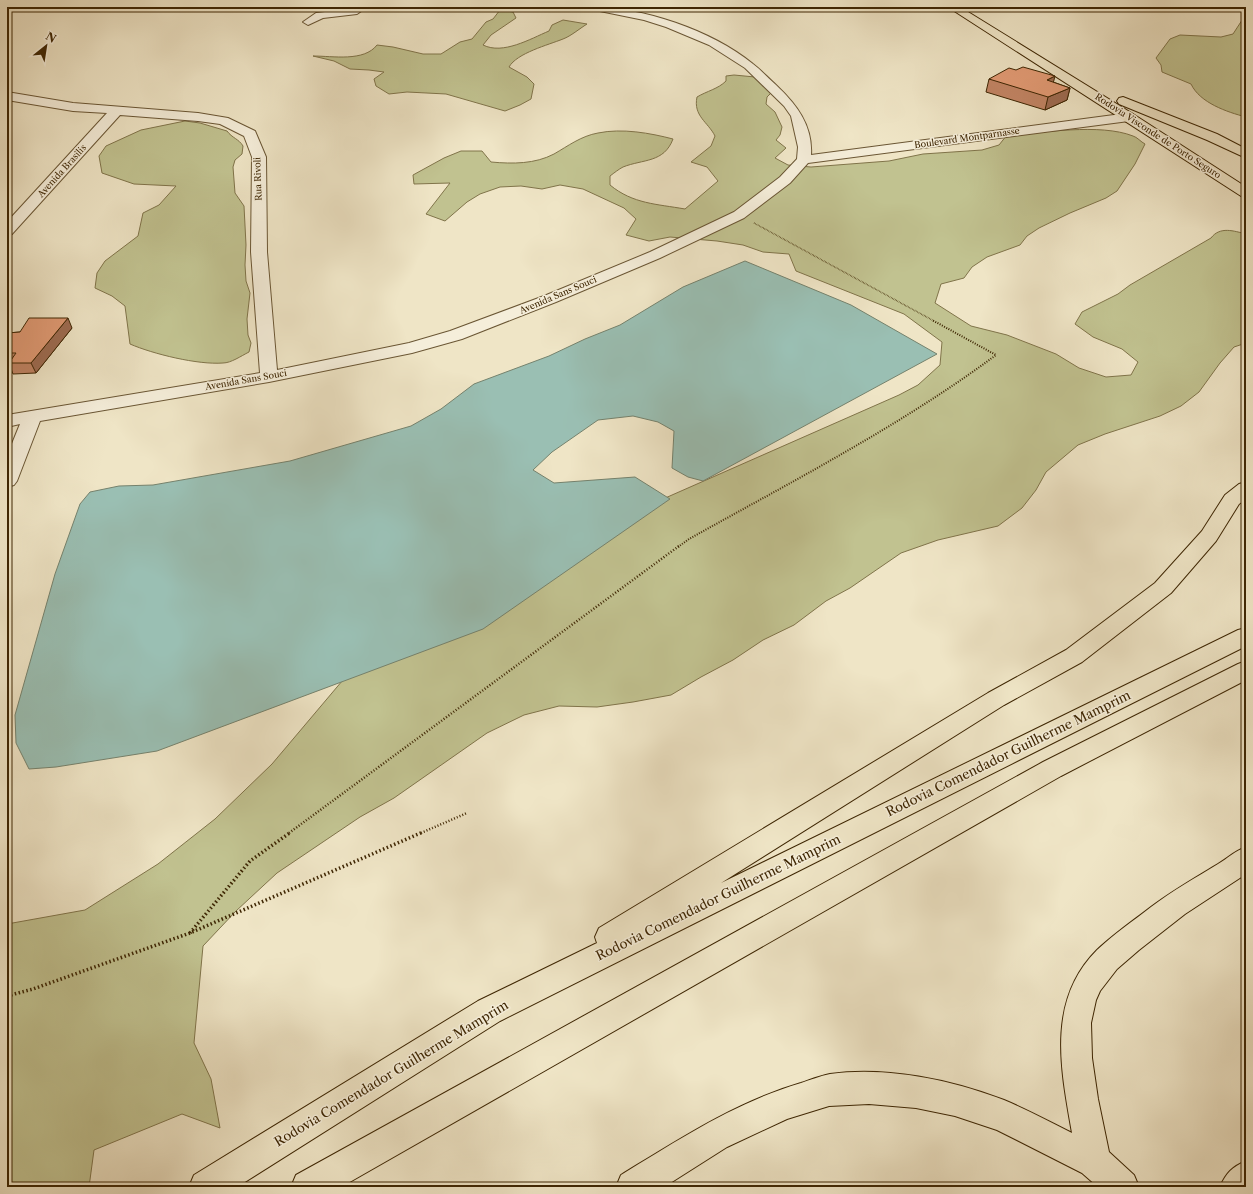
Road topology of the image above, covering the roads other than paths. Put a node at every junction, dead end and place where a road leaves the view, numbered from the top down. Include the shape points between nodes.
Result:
1 (362, 7) edge
2 (594, 7) edge
3 (953, 7) edge
4 (632, 10) edge
5 (308, 22) dead end
6 (1070, 79) junction
7 (7, 96) edge
8 (116, 111) junction
9 (1129, 117) junction
10 (1212, 137) junction
11 (1176, 148) junction
12 (1246, 154) edge
13 (804, 160) junction
14 (1246, 193) edge
15 (7, 231) edge
16 (269, 377) junction
17 (32, 418) junction
18 (7, 421) edge
19 (7, 481) edge
20 (1246, 488) edge
21 (1246, 636) edge
22 (1246, 670) edge
23 (1246, 859) edge
24 (489, 1011) junction
25 (1094, 1160) junction
26 (1246, 1178) edge
27 (206, 1187) edge
28 (308, 1187) edge
29 (633, 1187) edge
30 (1122, 1187) edge
31 (1237, 1187) edge

1 - 5 street via 353,12 320,14
2 - 4 street
3 - 6 main road, Rodovia Visconde de Porto Seguro
4 - 13 street via 695,35 734,55 749,66 788,103 797,116 805,147
6 - 9 main road, Rodovia Visconde de Porto Seguro
6 - 10 main road, Rodovia Visconde de Porto Seguro
7 - 8 street, Rua Rivoli via 72,107
8 - 15 street, Avenida Brasilis
8 - 16 street, Rua Rivoli via 223,121 250,134 259,157 259,252
9 - 11 main road, Rodovia Visconde de Porto Seguro
9 - 13 street, Boulevard Montparnasse
10 - 11 main road via 1179,138 1174,142
10 - 12 main road, Rodovia Visconde de Porto Seguro
11 - 14 main road, Rodovia Visconde de Porto Seguro
13 - 16 street, Avenida Sans Souci via 785,180 739,214 654,255 550,299 456,335 412,348
16 - 17 street, Avenida Sans Souci
17 - 18 street, Avenida Sans Souci
17 - 19 street
20 - 24 main road via 1232,500 1209,536 1163,588 1074,656 996,699
21 - 24 main road, Rodovia Comendador Guilherme Mamprim
22 - 28 main road via 1052,769
23 - 25 main road via 1175,905 1129,940 1106,960 1090,982 1081,1000 1076,1023 1082,1099
24 - 27 main road, Rodovia Comendador Guilherme Mamprim
25 - 29 main road via 1003,1116 955,1100 916,1092 877,1089 829,1090 783,1104 723,1133
25 - 30 main road
26 - 31 main road

